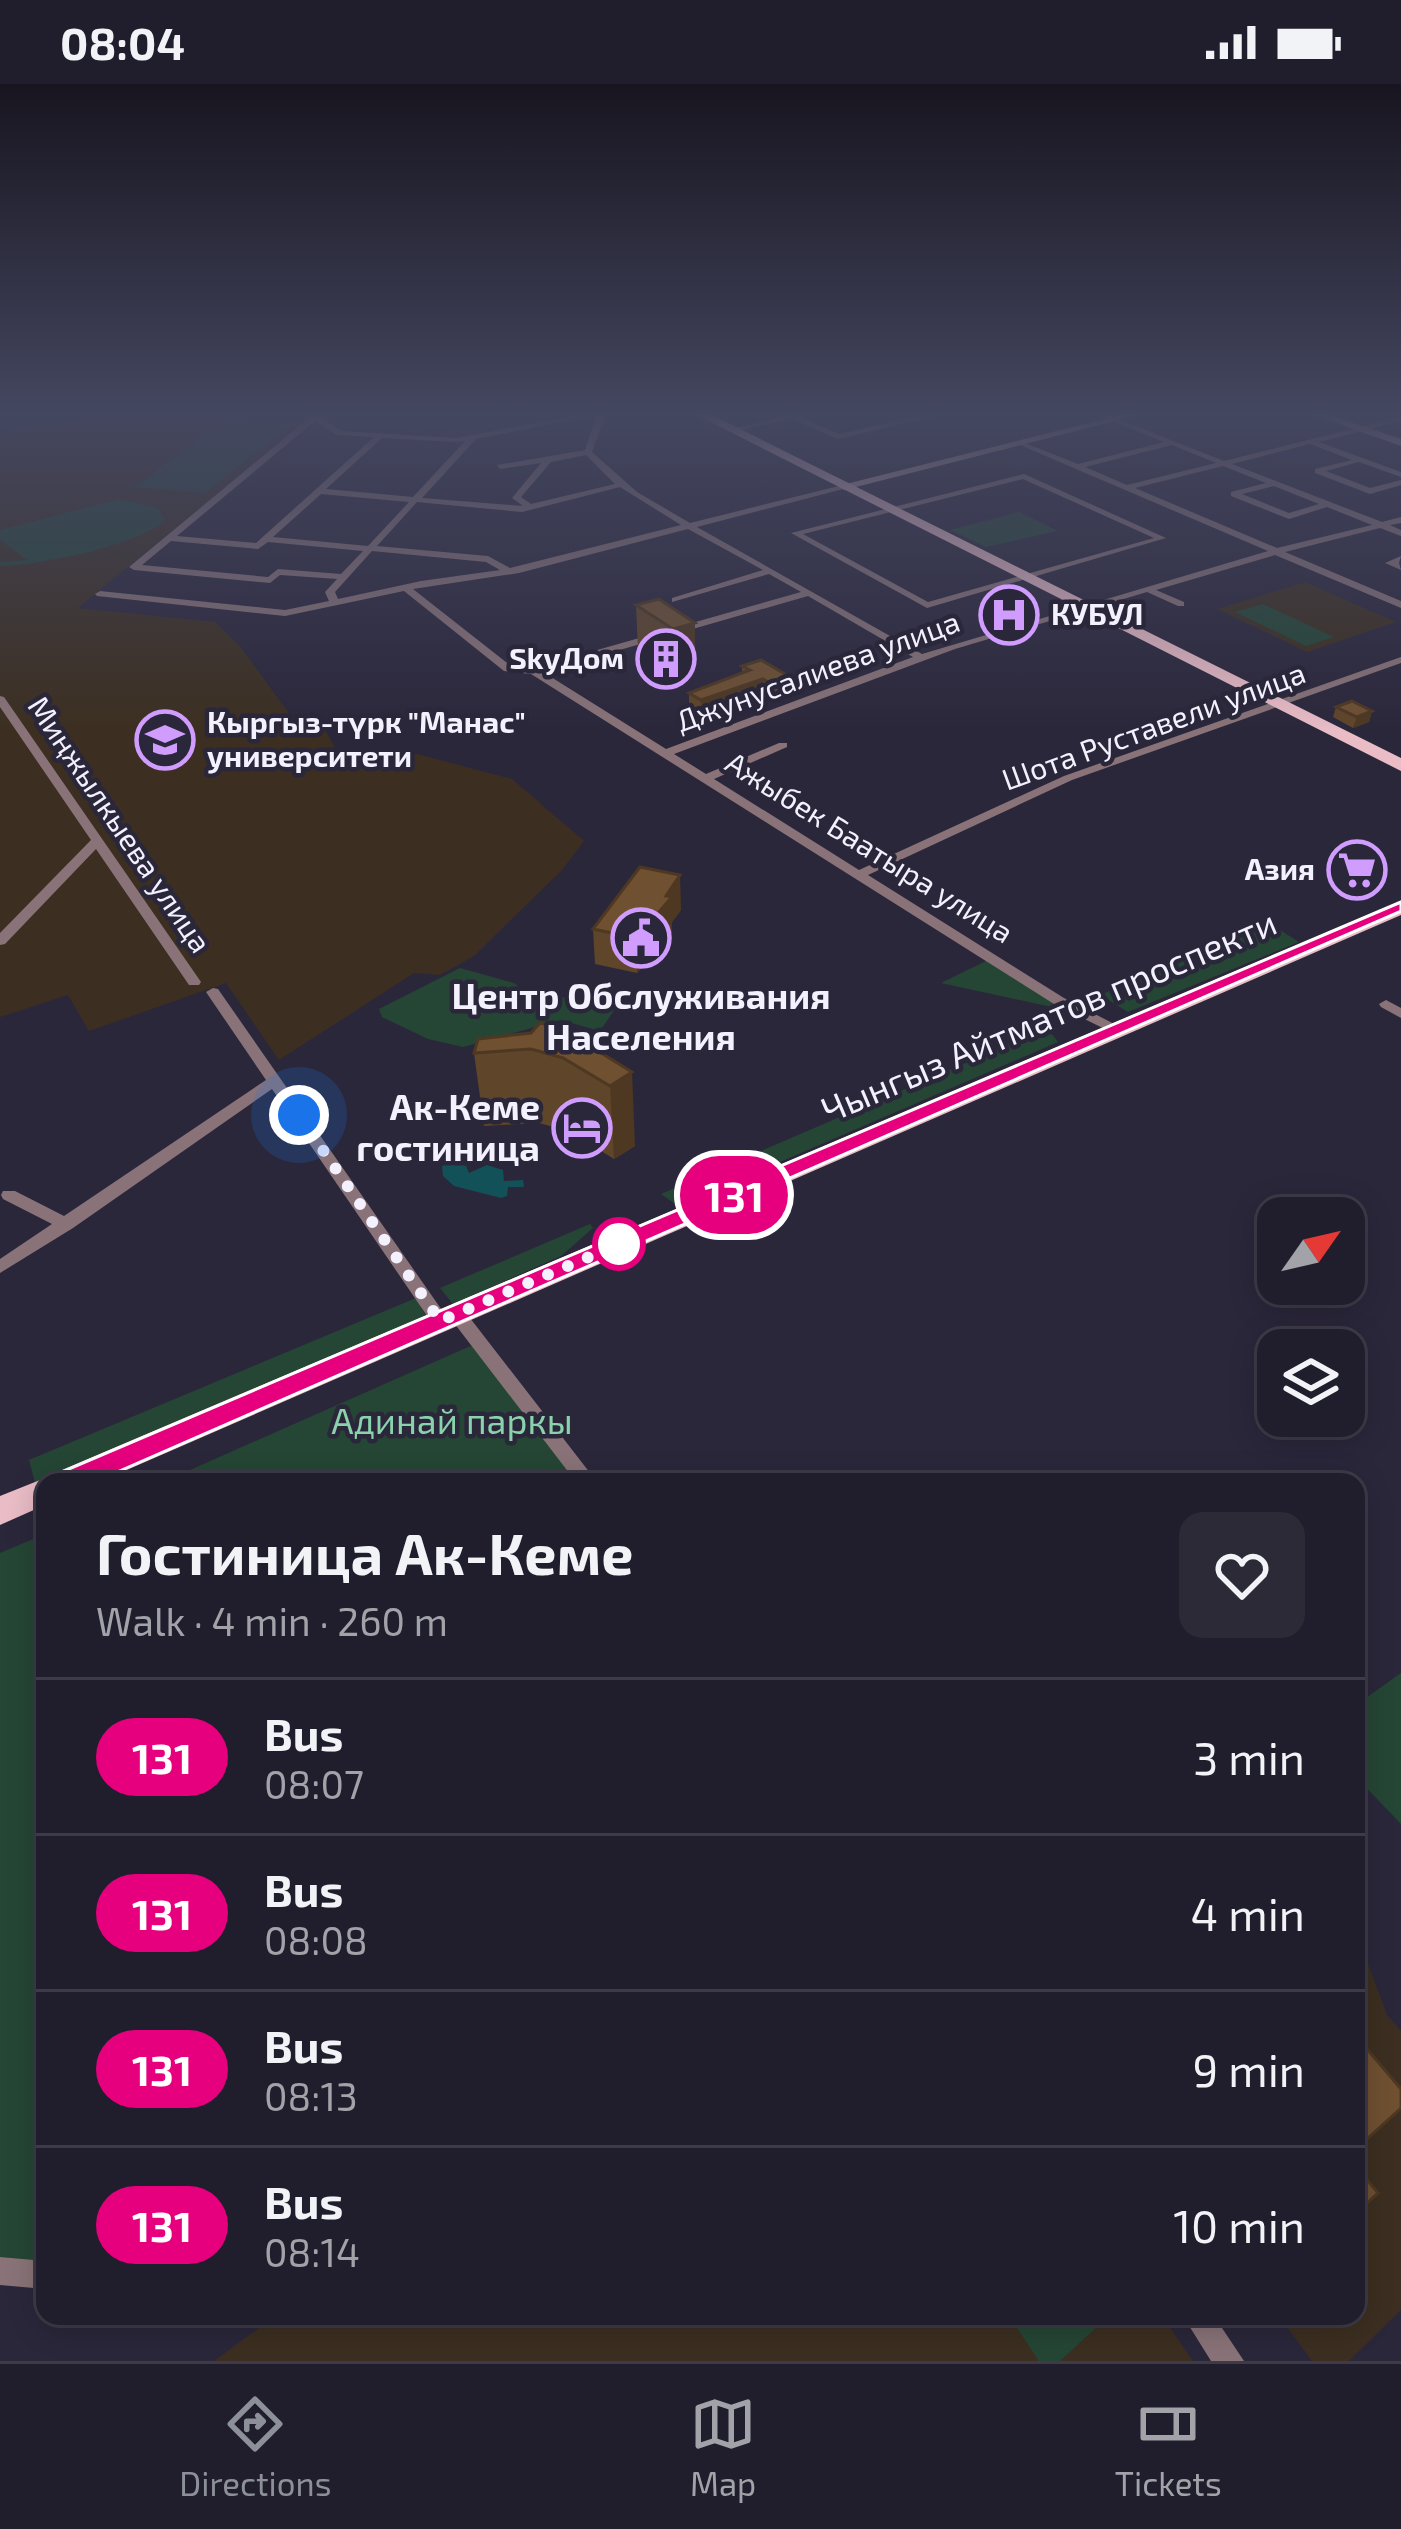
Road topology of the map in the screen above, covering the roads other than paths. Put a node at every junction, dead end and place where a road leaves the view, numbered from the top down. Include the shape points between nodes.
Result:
1 (193, 518) edge
2 (287, 518) edge
3 (398, 518) edge
4 (673, 518) edge
5 (716, 518) edge
6 (857, 518) edge
7 (909, 518) edge
8 (1120, 518) edge
9 (1203, 518) edge
10 (1363, 518) edge
11 (1401, 520) edge
12 (685, 526) junction
13 (1382, 526) junction
14 (1401, 533) edge
15 (170, 538) junction
16 (265, 539) junction
17 (370, 549) junction
18 (1281, 550) junction
19 (508, 571) junction
20 (770, 571) junction
21 (1028, 577) junction
22 (343, 578) junction
23 (405, 587) junction
24 (1149, 590) junction
25 (810, 593) junction
26 (100, 594) dead end
27 (675, 600) dead end
28 (334, 602) junction
29 (1181, 604) dead end
30 (1401, 605) edge
31 (1089, 608) junction
32 (920, 657) junction
33 (1401, 660) edge
34 (534, 671) junction
35 (0, 699) edge
36 (1280, 704) junction
37 (783, 746) dead end
38 (666, 752) junction
39 (1401, 765) edge
40 (707, 778) junction
41 (98, 842) junction
42 (861, 874) junction
43 (1401, 907) edge
44 (0, 940) edge
45 (194, 982) dead end
46 (213, 992) dead end
47 (1386, 1004) dead end
48 (1401, 1014) edge
49 (1115, 1030) junction
50 (276, 1080) junction
51 (9, 1195) dead end
52 (67, 1224) junction
53 (0, 1267) edge
54 (449, 1317) junction
55 (87, 1473) edge
56 (579, 1473) edge
57 (36, 1495) edge
58 (0, 1510) edge
59 (0, 2271) edge
60 (36, 2274) edge
61 (1203, 2325) edge
62 (1228, 2361) edge

1 - 15 street
2 - 16 street
3 - 17 street
4 - 12 street
5 - 12 street
6 - 21 street via 795,533 927,605
7 - 21 main road
8 - 21 street via 1162,538
9 - 18 street
10 - 13 street
11 - 13 street, Джунусалиева улица
12 - 19 street
12 - 20 street
13 - 14 street
13 - 18 street, Джунусалиева улица
15 - 16 street via 258,546
15 - 22 street via 134,567
16 - 17 street
17 - 19 street via 488,560
17 - 22 street
18 - 24 street, Джунусалиева улица
18 - 30 street
19 - 23 street
20 - 25 street
20 - 27 street
21 - 31 main road
22 - 28 street via 330,592
23 - 28 street
23 - 34 street, Ажыбек Баатыра улица via 508,669
24 - 29 street
24 - 31 street, Джунусалиева улица
25 - 32 street
25 - 34 street
26 - 28 street via 285,613
31 - 32 street, Джунусалиева улица
31 - 36 main road
32 - 38 street, Джунусалиева улица
33 - 36 street, Шота Руставели улица
34 - 38 street, Ажыбек Баатыра улица
35 - 41 street, Миңжылкыева улица
36 - 39 main road
36 - 42 street, Шота Руставели улица via 1068,778
37 - 40 street
38 - 40 street, Ажыбек Баатыра улица
40 - 42 street, Ажыбек Баатыра улица
41 - 44 street
41 - 45 street, Миңжылкыева улица
42 - 49 street, Ажыбек Баатыра улица
43 - 49 main road, Чынгыз Айтматов проспекти
46 - 50 street
47 - 48 street
49 - 54 main road, Чынгыз Айтматов проспекти
50 - 52 street
50 - 54 street
51 - 52 street
52 - 53 street
54 - 55 main road, Чынгыз Айтматов проспекти
54 - 56 street
57 - 58 main road
59 - 60 street
61 - 62 street

